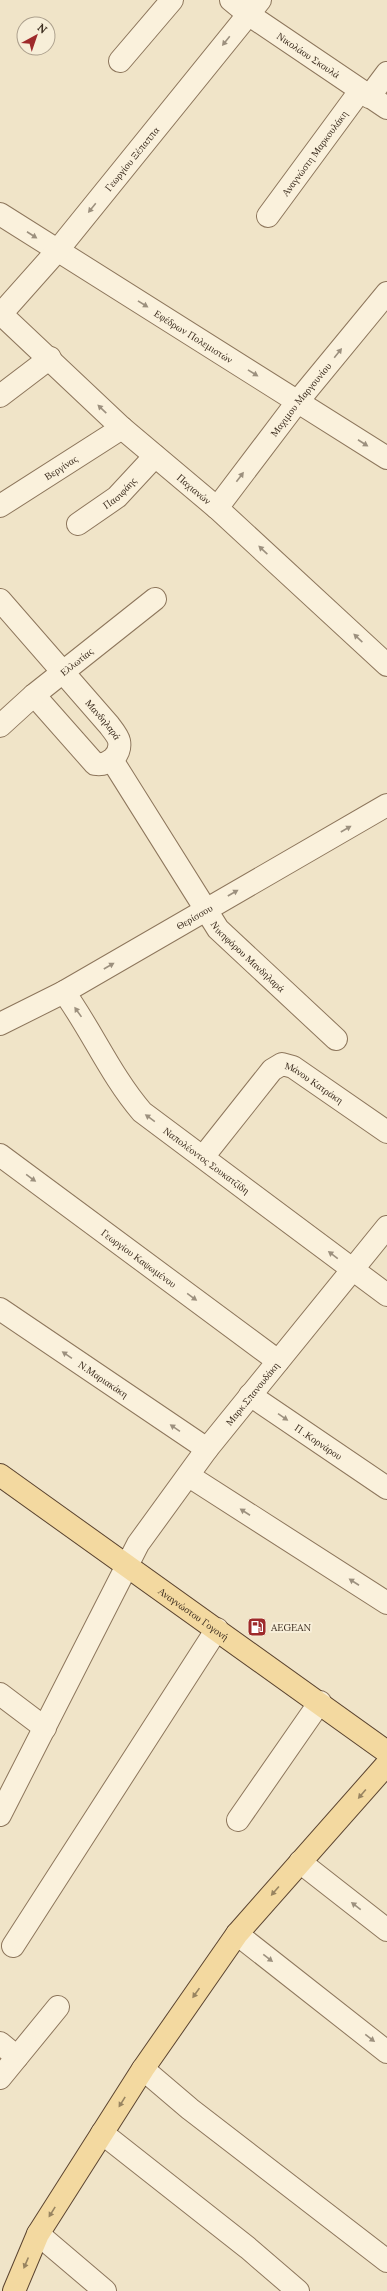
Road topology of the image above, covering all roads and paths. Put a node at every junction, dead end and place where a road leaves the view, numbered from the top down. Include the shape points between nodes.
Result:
1 (172, 0) edge
2 (231, 0) edge
3 (254, 7) edge
4 (120, 61) dead end
5 (387, 73) edge
6 (372, 99) edge
7 (0, 214) edge
8 (268, 216) dead end
9 (57, 251) junction
10 (387, 293) edge
11 (0, 314) edge
12 (50, 358) junction
13 (0, 396) edge
14 (298, 401) junction
15 (122, 428) junction
16 (154, 456) junction
17 (387, 458) edge
18 (0, 506) edge
19 (217, 508) junction
20 (78, 524) dead end
21 (155, 599) dead end
22 (0, 600) edge
23 (387, 665) edge
24 (62, 673) junction
25 (34, 695) junction
26 (0, 726) edge
27 (112, 760) junction
28 (387, 805) edge
29 (204, 910) junction
30 (64, 992) junction
31 (0, 1024) edge
32 (336, 1039) dead end
33 (387, 1132) edge
34 (0, 1155) edge
35 (203, 1157) junction
36 (387, 1226) edge
37 (352, 1269) junction
38 (387, 1295) edge
39 (0, 1309) edge
40 (278, 1360) junction
41 (250, 1395) junction
42 (207, 1449) junction
43 (0, 1475) edge
44 (189, 1476) junction
45 (387, 1488) edge
46 (128, 1567) junction
47 (387, 1603) edge
48 (217, 1629) junction
49 (0, 1694) edge
50 (320, 1702) junction
51 (45, 1728) junction
52 (387, 1752) edge
53 (387, 1764) edge
54 (0, 1815) edge
55 (238, 1820) dead end
56 (300, 1862) junction
57 (387, 1930) edge
58 (237, 1934) junction
59 (13, 1946) dead end
60 (58, 2007) dead end
61 (0, 2043) edge
62 (387, 2052) edge
63 (17, 2057) junction
64 (143, 2069) junction
65 (0, 2078) edge
66 (102, 2133) junction
67 (38, 2234) junction
68 (387, 2261) edge
69 (14, 2291) edge
70 (105, 2291) edge
71 (298, 2291) edge

1 - 4 street
2 - 3 street, Νικολάου Σκουλά
3 - 6 street, Νικολάου Σκουλά
3 -> 9 street, Γεωργίου Ξέπαππα
5 - 6 street, Αναγνώστη Μαρκουλάκη
6 - 8 street, Αναγνώστη Μαρκουλάκη
7 -> 9 street, Εφέδρων Πολεμιστών
9 - 11 street, Γεωργίου Ξέπαππα
9 -> 14 street, Εφέδρων Πολεμιστών
14 -> 10 street, Μαχιμου Mαργουνίου
11 - 12 street, Παχιανών
12 - 13 street
15 -> 12 street, Παχιανών
14 -> 17 street, Εφέδρων Πολεμιστών
19 -> 14 street, Μαχιμου Mαργουνίου
15 - 16 street, Παχιανών
15 - 18 street, Βεργίνας
16 - 19 street, Παχιανών
16 - 20 street, Πασιφάης via 117,497
23 -> 19 street, Παχιανών
21 - 24 street, Ελλωτίας
22 - 24 street, Μανδηλαρά
24 - 25 street, Ελλωτίας
24 - 27 street, Μανδηλαρά via 109,725 119,741 118,751
25 - 26 street, Ελλωτίας
25 - 27 street via 95,764 104,765
27 - 29 street, Νικηφόρου Μανδηλαρά
29 -> 28 street, Θερίσσου
30 -> 29 street, Θερίσσου
29 - 32 street, Νικηφόρου Μανδηλαρά via 218,929
30 - 31 street, Θερίσσου
35 -> 30 street, Ναπολέοντος Σουκατζίδη via 142,1112 124,1090 86,1024
33 - 35 street, Μάνου Κατράκη via 293,1067 282,1064 272,1070
34 -> 40 street, Γεωργίου Καψωμένου
37 -> 35 street, Ναπολέοντος Σουκατζίδη
36 - 37 street, Μαρκ.Σπανουδάκη
37 - 38 street, Ναπολέοντος Σουκατζίδη
37 - 40 street, Μαρκ.Σπανουδάκη
42 -> 39 street, Ν.Μαριακάκη
40 - 41 street, Μαρκ.Σπανουδάκη
41 - 42 street, Μαρκ.Σπανουδάκη
41 -> 45 street, Π .Κορνάρου
42 - 44 street, Μαρκ.Σπανουδάκη
43 - 46 main road, Αναγνώστου Γογονή
44 - 46 street, Μαρκ.Σπανουδάκη via 138,1544
47 -> 44 street
46 - 48 main road, Αναγνώστου Γογονή
46 - 51 street, Μαρκ.Σπανουδάκη
48 - 50 main road, Αναγνώστου Γογονή
48 - 59 street
49 - 51 street
50 - 52 main road, Αναγνώστου Γογονή
50 - 55 street
51 - 54 street, Μαρκ.Σπανουδάκη
53 -> 56 main road
57 -> 56 street
56 -> 58 main road
58 -> 62 street
58 -> 64 main road
60 - 63 street
61 - 63 street
63 - 65 street
64 -> 66 main road
64 - 68 street via 196,2114
66 -> 67 main road
66 - 71 street via 248,2248
67 -> 69 main road
67 - 70 street

